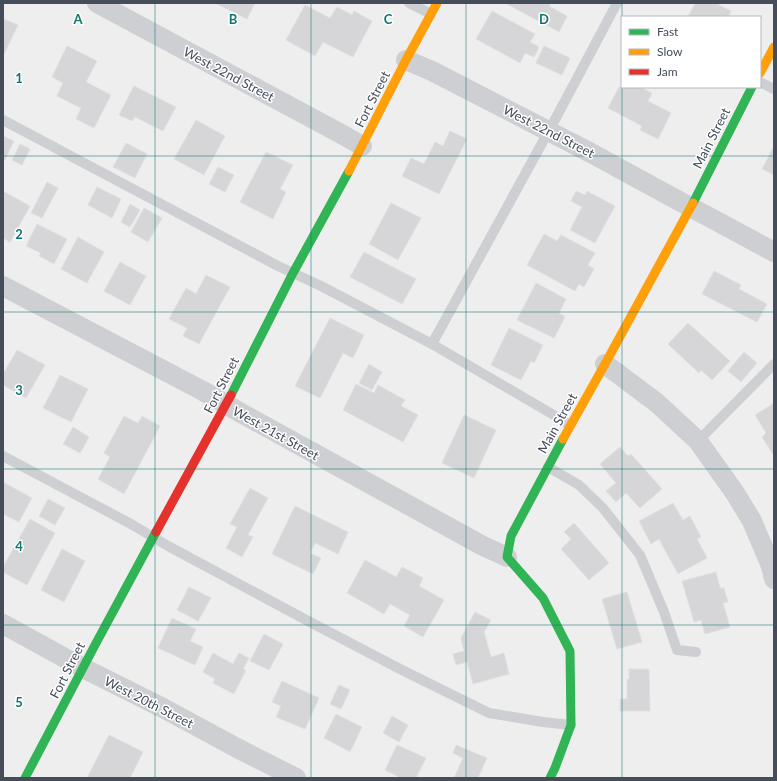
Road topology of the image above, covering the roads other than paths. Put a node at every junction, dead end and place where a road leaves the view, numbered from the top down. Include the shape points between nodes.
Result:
1 (97, 3) edge
2 (409, 3) edge
3 (437, 3) edge
4 (617, 3) edge
5 (431, 14) junction
6 (774, 47) edge
7 (406, 60) junction
8 (761, 71) edge
9 (761, 82) edge
10 (751, 88) edge
11 (774, 89) edge
12 (3, 120) edge
13 (548, 131) junction
14 (362, 146) junction
15 (690, 207) junction
16 (774, 252) edge
17 (293, 273) junction
18 (3, 286) edge
19 (432, 344) junction
20 (605, 364) junction
21 (774, 364) edge
22 (226, 405) junction
23 (570, 425) junction
24 (698, 441) junction
25 (3, 456) edge
26 (548, 467) junction
27 (153, 538) junction
28 (507, 557) junction
29 (774, 579) edge
30 (3, 624) edge
31 (696, 652) dead end
32 (83, 668) junction
33 (571, 725) junction
34 (25, 778) edge
35 (296, 778) edge
36 (550, 778) edge

1 - 14 street, West 22nd Street
2 - 5 lane
3 - 5 street, Fort Street
4 - 13 lane
5 - 7 street, Fort Street
6 - 8 street
7 - 13 street, West 22nd Street
7 - 14 street, Fort Street
9 - 11 lane
10 - 15 street, Main Street
12 - 17 lane
13 - 15 street, West 22nd Street
13 - 19 lane
14 - 17 street, Fort Street
15 - 16 street, West 22nd Street
15 - 20 street, Main Street
17 - 19 lane
17 - 22 street, Fort Street
18 - 22 street, West 21st Street
19 - 23 lane
20 - 23 street, Main Street
20 - 24 street via 657,402
21 - 24 lane
22 - 27 street, Fort Street
22 - 28 street, West 21st Street
23 - 26 street, Main Street
24 - 29 street via 752,522
25 - 27 lane
26 - 28 street, Main Street via 511,536
26 - 31 lane via 579,485 602,507 640,555 677,650
27 - 32 street, Fort Street
27 - 33 lane via 402,670 489,713
28 - 33 street via 544,598 570,651
30 - 32 street, West 20th Street
32 - 34 street, Fort Street
32 - 35 street, West 20th Street
33 - 36 street

